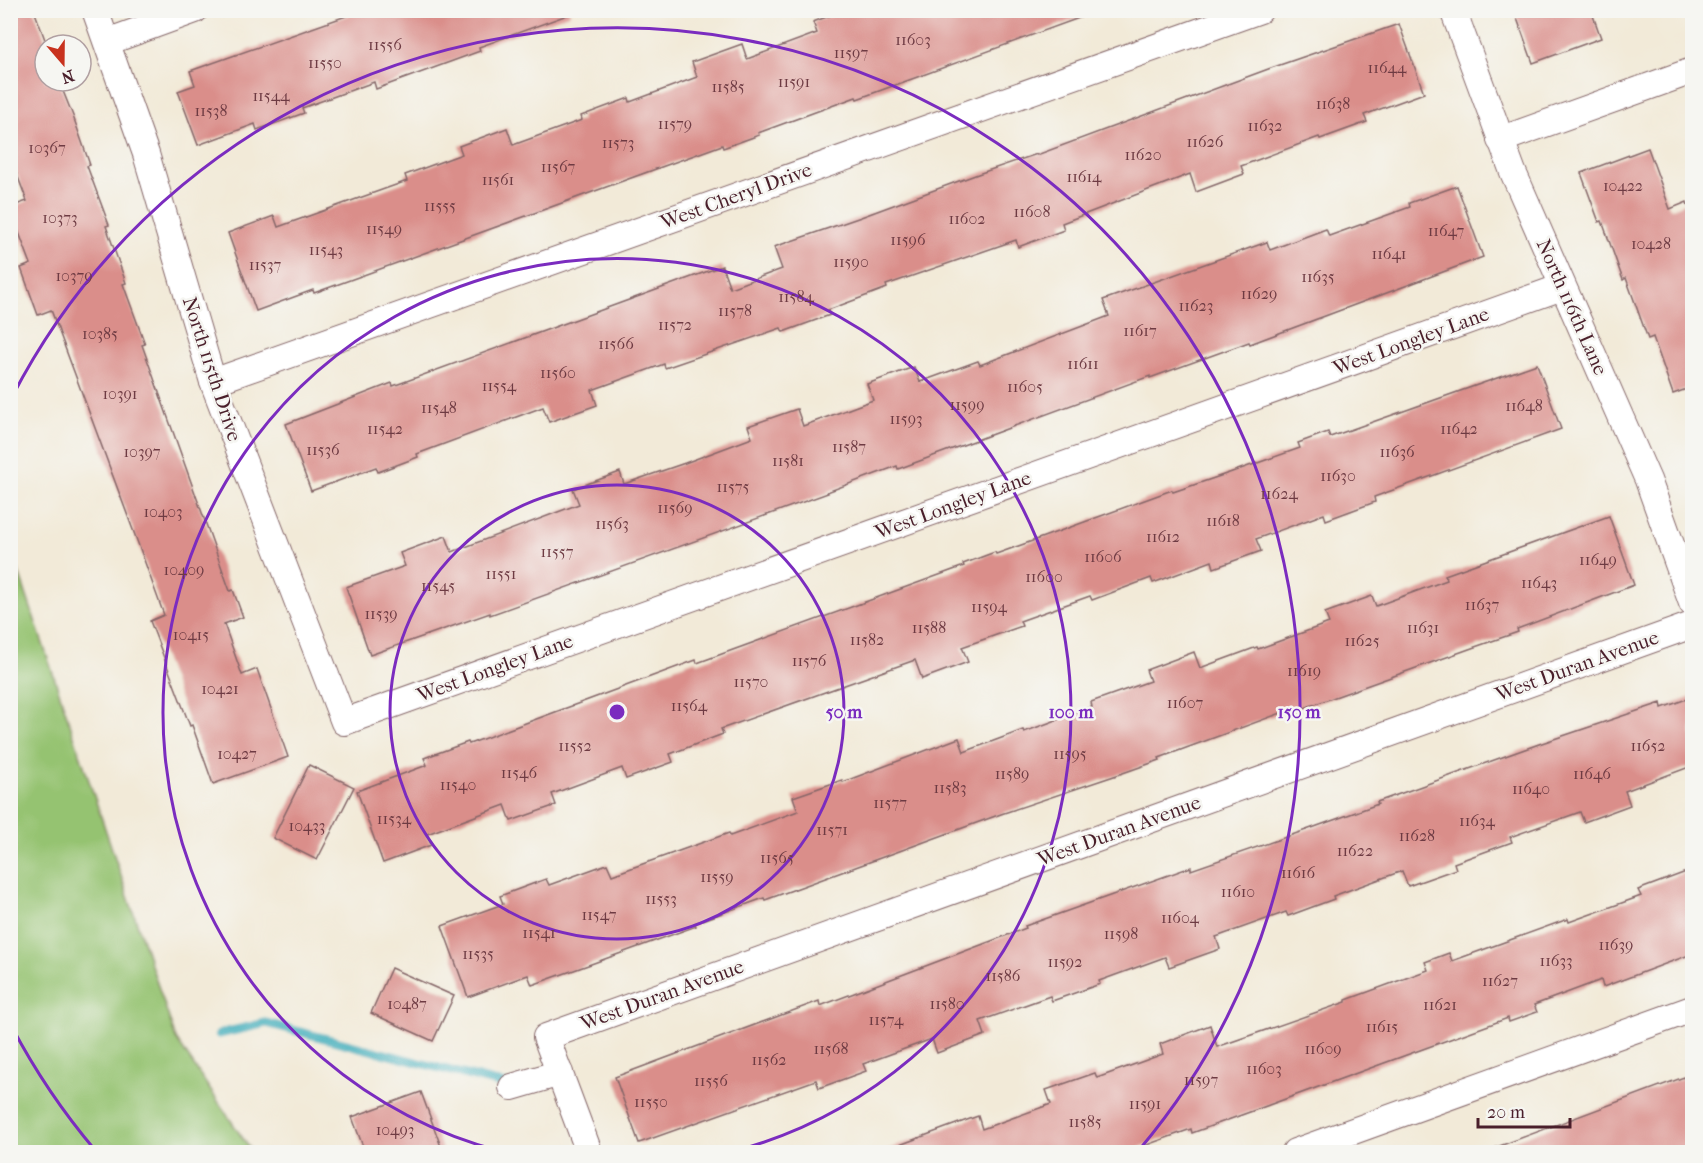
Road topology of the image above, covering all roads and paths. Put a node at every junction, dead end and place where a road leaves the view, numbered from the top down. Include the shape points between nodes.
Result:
1 (95, 10) edge
2 (195, 10) edge
3 (1260, 10) edge
4 (1453, 10) edge
5 (107, 42) junction
6 (1692, 71) edge
7 (1500, 140) junction
8 (1562, 287) junction
9 (213, 382) junction
10 (1692, 603) edge
11 (1692, 625) edge
12 (344, 722) joint
13 (1692, 1009) edge
14 (560, 1073) junction
15 (512, 1087) dead end
16 (589, 1152) edge
17 (1295, 1152) edge

1 - 5 street, North 115th Drive
2 - 5 street
3 - 9 street, West Cheryl Drive
4 - 7 street, North 116th Lane
5 - 9 street, North 115th Drive via 146,154
6 - 7 street
7 - 8 street, North 116th Lane
8 - 10 street, North 116th Lane via 1648,480
8 - 12 street, West Longley Lane
9 - 12 street, North 115th Drive
11 - 14 street, West Duran Avenue via 546,1037
13 - 17 street
14 - 15 street
14 - 16 street

